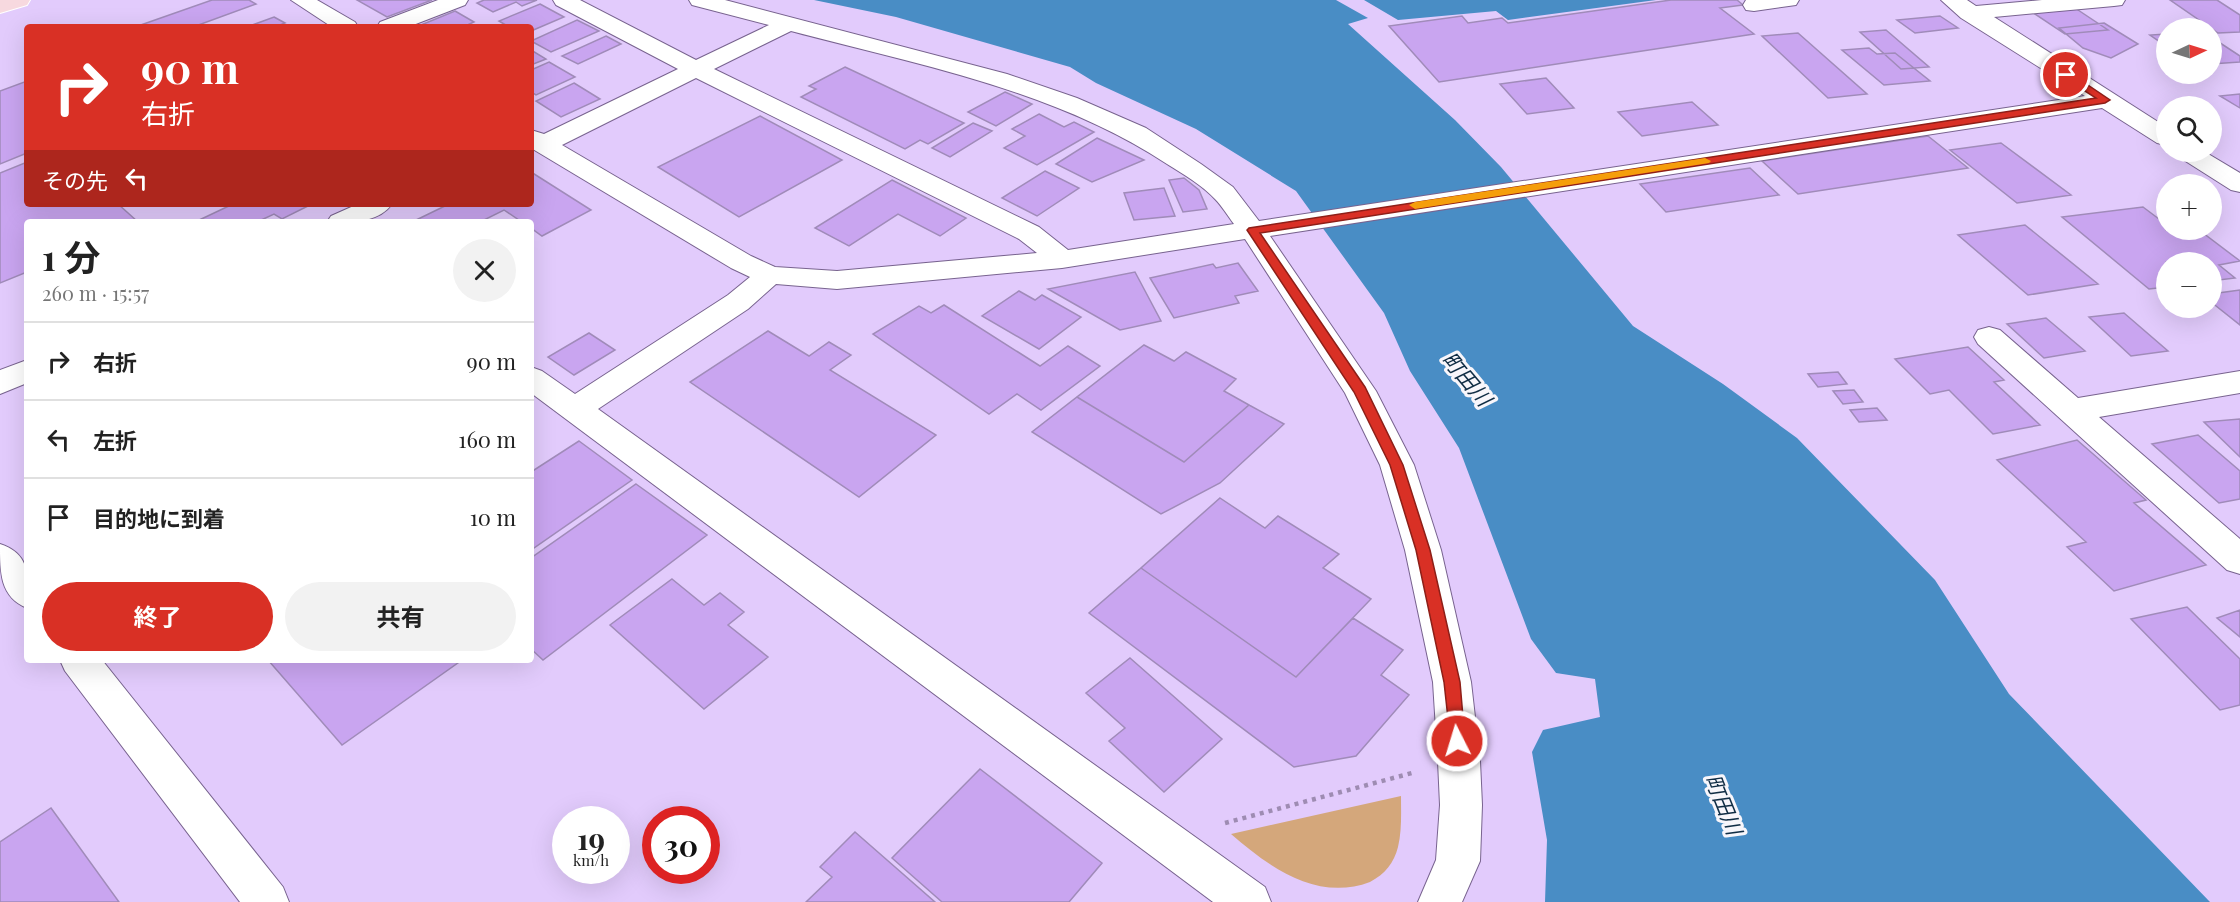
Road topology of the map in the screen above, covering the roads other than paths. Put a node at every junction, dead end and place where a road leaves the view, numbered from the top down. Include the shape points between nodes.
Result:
1 (19, 0) edge
2 (302, 0) edge
3 (457, 0) edge
4 (564, 0) edge
5 (700, 0) edge
6 (1788, 0) edge
7 (2114, 0) edge
8 (1754, 5) dead end
9 (0, 7) edge
10 (1960, 7) edge
11 (790, 23) junction
12 (342, 24) edge
13 (396, 24) edge
14 (696, 69) junction
15 (2105, 100) junction
16 (2156, 132) edge
17 (537, 141) edge
18 (2204, 162) edge
19 (2240, 184) edge
20 (373, 207) edge
21 (347, 219) edge
22 (1252, 230) junction
23 (1062, 260) junction
24 (770, 275) junction
25 (1989, 337) dead end
26 (24, 371) edge
27 (534, 380) edge
28 (2240, 382) edge
29 (0, 383) edge
30 (574, 410) junction
31 (2072, 410) junction
32 (0, 558) edge
33 (2240, 560) edge
34 (24, 589) edge
35 (81, 663) edge
36 (267, 902) edge
37 (1249, 902) edge
38 (1440, 902) edge

1 - 9 main road
2 - 12 street
3 - 13 street
4 - 14 street
5 - 11 street
6 - 8 street
7 - 10 street
10 - 15 street
11 - 14 street
11 - 22 street via 999,79 1137,133 1224,193
14 - 17 street
14 - 23 street via 1029,233
15 - 16 street
15 - 22 street
17 - 24 street via 741,262
18 - 19 street
20 - 21 street
22 - 23 street
22 - 38 street via 1360,391 1396,465 1423,550 1452,682 1459,761 1458,861
23 - 24 street via 837,280
24 - 30 street via 738,302
25 - 31 street
26 - 29 street
27 - 30 street
28 - 31 street
30 - 37 street
31 - 33 street
32 - 34 street
35 - 36 street

